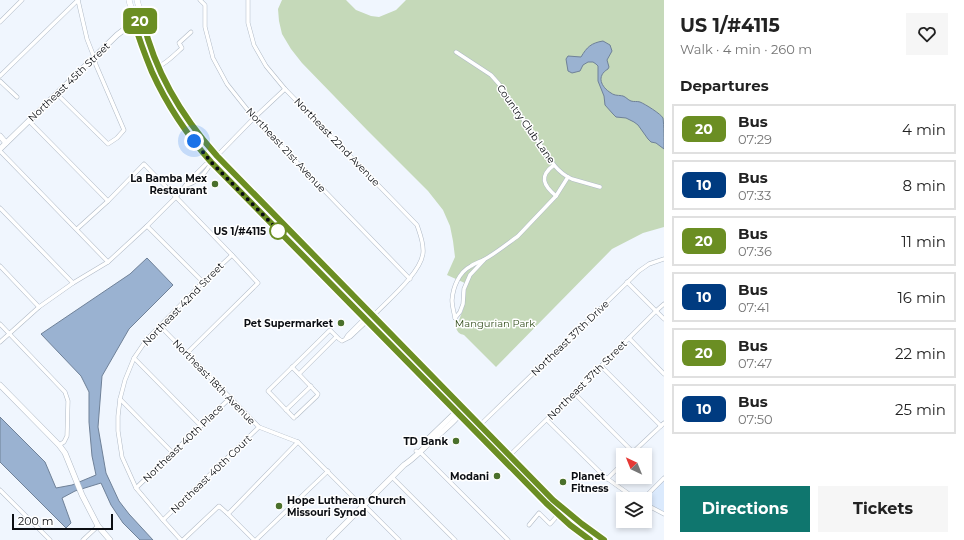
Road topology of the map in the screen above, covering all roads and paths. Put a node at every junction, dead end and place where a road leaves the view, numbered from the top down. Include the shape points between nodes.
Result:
1 (22, 0) edge
2 (78, 0) edge
3 (129, 0) edge
4 (137, 0) edge
5 (200, 0) edge
6 (206, 0) edge
7 (248, 0) edge
8 (205, 5) junction
9 (143, 21) junction
10 (0, 22) edge
11 (134, 22) junction
12 (191, 32) dead end
13 (456, 52) dead end
14 (94, 57) junction
15 (158, 67) junction
16 (0, 76) edge
17 (0, 81) edge
18 (285, 89) junction
19 (57, 94) junction
20 (173, 95) junction
21 (17, 97) dead end
22 (166, 100) junction
23 (254, 118) junction
24 (29, 121) junction
25 (0, 136) edge
26 (6, 143) junction
27 (0, 150) edge
28 (217, 156) junction
29 (211, 162) junction
30 (554, 165) junction
31 (568, 177) junction
32 (600, 187) dead end
33 (556, 196) junction
34 (176, 197) junction
35 (108, 201) junction
36 (264, 205) junction
37 (254, 206) junction
38 (0, 208) edge
39 (147, 226) junction
40 (77, 229) junction
41 (232, 255) junction
42 (664, 259) edge
43 (484, 260) junction
44 (108, 262) junction
45 (0, 266) edge
46 (320, 274) junction
47 (335, 277) junction
48 (410, 279) junction
49 (203, 282) junction
50 (627, 282) junction
51 (74, 283) junction
52 (454, 288) junction
53 (464, 289) junction
54 (664, 304) edge
55 (39, 307) junction
56 (656, 311) junction
57 (358, 313) junction
58 (373, 316) junction
59 (664, 319) edge
60 (366, 320) junction
61 (0, 324) edge
62 (160, 326) junction
63 (9, 334) junction
64 (336, 337) junction
65 (384, 338) junction
66 (629, 338) junction
67 (0, 342) edge
68 (187, 353) junction
69 (134, 358) junction
70 (418, 362) junction
71 (601, 366) junction
72 (292, 367) junction
73 (299, 374) junction
74 (664, 374) edge
75 (0, 385) edge
76 (311, 386) junction
77 (574, 393) junction
78 (230, 398) junction
79 (120, 400) junction
80 (463, 408) junction
81 (286, 410) junction
82 (457, 414) junction
83 (547, 420) junction
84 (480, 425) junction
85 (662, 425) edge
86 (201, 426) junction
87 (258, 427) junction
88 (298, 442) junction
89 (59, 445) junction
90 (627, 448) edge
91 (637, 448) edge
92 (418, 452) junction
93 (173, 453) junction
94 (498, 455) junction
95 (510, 455) junction
96 (507, 464) junction
97 (519, 465) junction
98 (616, 470) edge
99 (328, 471) junction
100 (392, 477) junction
101 (664, 478) edge
102 (607, 479) junction
103 (136, 488) junction
104 (0, 490) edge
105 (626, 492) edge
106 (650, 492) edge
107 (364, 505) junction
108 (652, 508) edge
109 (228, 514) junction
110 (664, 514) edge
111 (558, 515) junction
112 (572, 516) junction
113 (163, 520) junction
114 (529, 525) dead end
115 (98, 526) junction
116 (50, 540) edge
117 (83, 540) edge
118 (110, 540) edge
119 (182, 540) edge
120 (255, 540) edge
121 (329, 540) edge
122 (399, 540) edge
123 (455, 540) edge
124 (508, 540) edge
125 (590, 540) edge
126 (604, 540) edge

1 - 10 street
2 - 14 street
2 - 16 street
3 - 11 main road
4 - 9 main road
5 - 8 street
6 - 8 street, Northeast 21st Avenue
7 - 18 street, Northeast 22nd Avenue via 248,23 254,45 266,66
8 - 23 street, Northeast 21st Avenue via 205,27 213,58 227,84
9 - 11 street
9 - 15 main road
11 - 14 street, Northeast 45th Street
11 - 22 main road via 151,70
12 - 15 street via 179,43 182,48
13 - 30 street, Country Club Lane via 499,84
14 - 19 street, Northeast 45th Street
14 - 19 street via 124,130 117,138 108,144
15 - 20 main road
17 - 21 street
18 - 23 street
18 - 48 street, Northeast 22nd Avenue via 418,225 423,254
19 - 24 street, Northeast 45th Street
20 - 22 street
20 - 28 main road via 191,125
22 - 29 main road
23 - 28 street
23 - 48 street, Northeast 21st Avenue
24 - 26 street, Northeast 45th Street
24 - 35 street
25 - 26 street
26 - 27 street, Northeast 45th Street
27 - 40 street
28 - 29 street
28 - 36 main road
29 - 34 street via 206,164
29 - 37 main road
30 - 31 street, Country Club Lane
30 - 33 street via 546,173 544,181 547,188
31 - 32 street, Country Club Lane
31 - 33 street
33 - 43 street via 518,236
34 - 35 street via 144,164
34 - 39 street
34 - 41 street
35 - 40 street
36 - 37 main road
36 - 47 main road
37 - 46 main road
38 - 51 street
39 - 44 street
39 - 49 street
40 - 44 street
41 - 49 street, Northeast 42nd Street
41 - 68 street via 258,283
42 - 50 street, Northeast 37th Drive via 649,264
43 - 52 street via 462,273
43 - 53 street via 470,275
44 - 51 street
45 - 55 street
46 - 47 main road
46 - 57 main road
47 - 58 main road
48 - 58 street, Northeast 22nd Avenue
49 - 62 street, Northeast 42nd Street
50 - 56 street
50 - 84 street, Northeast 37th Drive
51 - 55 street
52 - 53 street
52 - 53 street via 452,301 455,318 463,304
54 - 56 street, Northeast 37th Street
55 - 63 street
56 - 59 street
56 - 66 street, Northeast 37th Street
57 - 58 main road
57 - 60 main road
58 - 70 main road
60 - 64 street via 345,340
60 - 65 main road
61 - 63 street
62 - 68 street, Northeast 18th Avenue
62 - 69 street, Northeast 42nd Street
63 - 67 street
63 - 89 street via 65,392 68,401 68,425 66,439
64 - 72 street via 330,330
64 - 73 street
65 - 70 main road via 389,339 411,361
65 - 82 main road
66 - 71 street, Northeast 37th Street
66 - 74 street
68 - 78 street, Northeast 18th Avenue
69 - 79 street, Northeast 42nd Street
69 - 86 street
70 - 80 main road
71 - 77 street, Northeast 37th Street
71 - 85 street
72 - 73 street
72 - 81 street via 268,391
73 - 76 street
75 - 89 street
76 - 81 street
76 - 81 street via 318,395 295,417
77 - 83 street, Northeast 37th Street
77 - 90 street
78 - 86 street, Northeast 40th Place
78 - 87 street, Northeast 18th Avenue
79 - 93 street
79 - 103 street, Northeast 42nd Street via 118,432 122,457
80 - 82 street
80 - 84 main road
82 - 92 street
82 - 94 main road
83 - 95 street, Northeast 37th Street
83 - 102 street
84 - 95 main road
85 - 91 street
86 - 93 street, Northeast 40th Place
87 - 88 street, Northeast 18th Avenue
87 - 113 street, Northeast 40th Court
88 - 99 street, Northeast 18th Avenue
88 - 109 street
89 - 115 street
92 - 100 street
92 - 124 street
93 - 103 street, Northeast 40th Place
94 - 95 main road
94 - 96 main road
95 - 97 main road
96 - 97 main road via 510,462
96 - 111 main road
97 - 112 main road
98 - 102 street
99 - 107 street, Northeast 18th Avenue via 361,505
99 - 120 street
100 - 107 street
100 - 123 street
101 - 106 street
102 - 105 street
103 - 113 street, Northeast 42nd Street
104 - 116 street
107 - 121 street
107 - 122 street, Northeast 18th Avenue
108 - 110 street
109 - 119 street via 219,506
109 - 120 street
111 - 112 main road via 566,518
111 - 114 street via 550,524 539,514
111 - 125 main road
112 - 126 main road
113 - 119 street, Northeast 42nd Street
115 - 117 street
115 - 118 street

